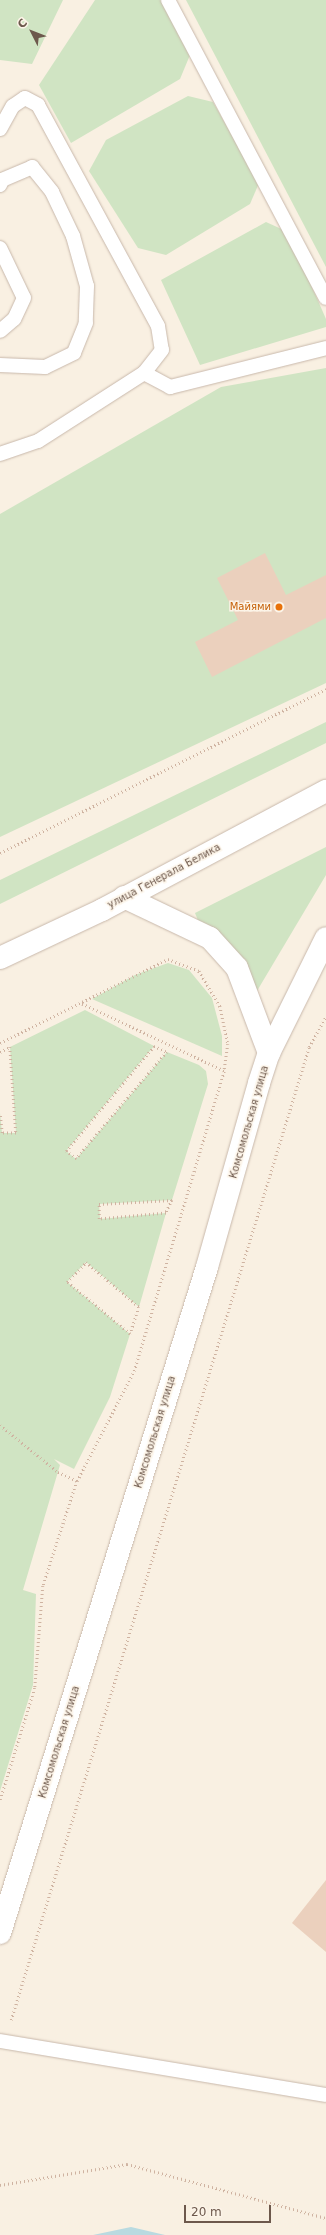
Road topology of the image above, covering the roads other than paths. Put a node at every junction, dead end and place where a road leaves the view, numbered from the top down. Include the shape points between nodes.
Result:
1 (168, 0) edge
2 (0, 129) edge
3 (0, 185) edge
4 (0, 248) edge
5 (326, 298) edge
6 (0, 331) edge
7 (326, 348) edge
8 (0, 365) edge
9 (144, 373) junction
10 (0, 454) edge
11 (326, 791) edge
12 (124, 897) junction
13 (326, 938) edge
14 (0, 958) edge
15 (270, 1053) junction
16 (0, 1932) edge
17 (2, 2042) edge
18 (326, 2095) edge

1 - 5 lane
2 - 9 lane via 12,106 25,98 38,105 158,326 162,350
3 - 8 lane via 2,180 32,167 52,192 74,236 88,286 86,323 74,353 45,367
4 - 6 lane via 24,298 14,319
7 - 9 lane via 170,387
9 - 10 lane via 38,441
11 - 12 main road, улица Генерала Белика
12 - 14 main road, улица Генерала Белика
12 - 15 main road via 210,938 237,968
13 - 15 main road, Комсомольская улица
15 - 16 main road, Комсомольская улица
17 - 18 lane

